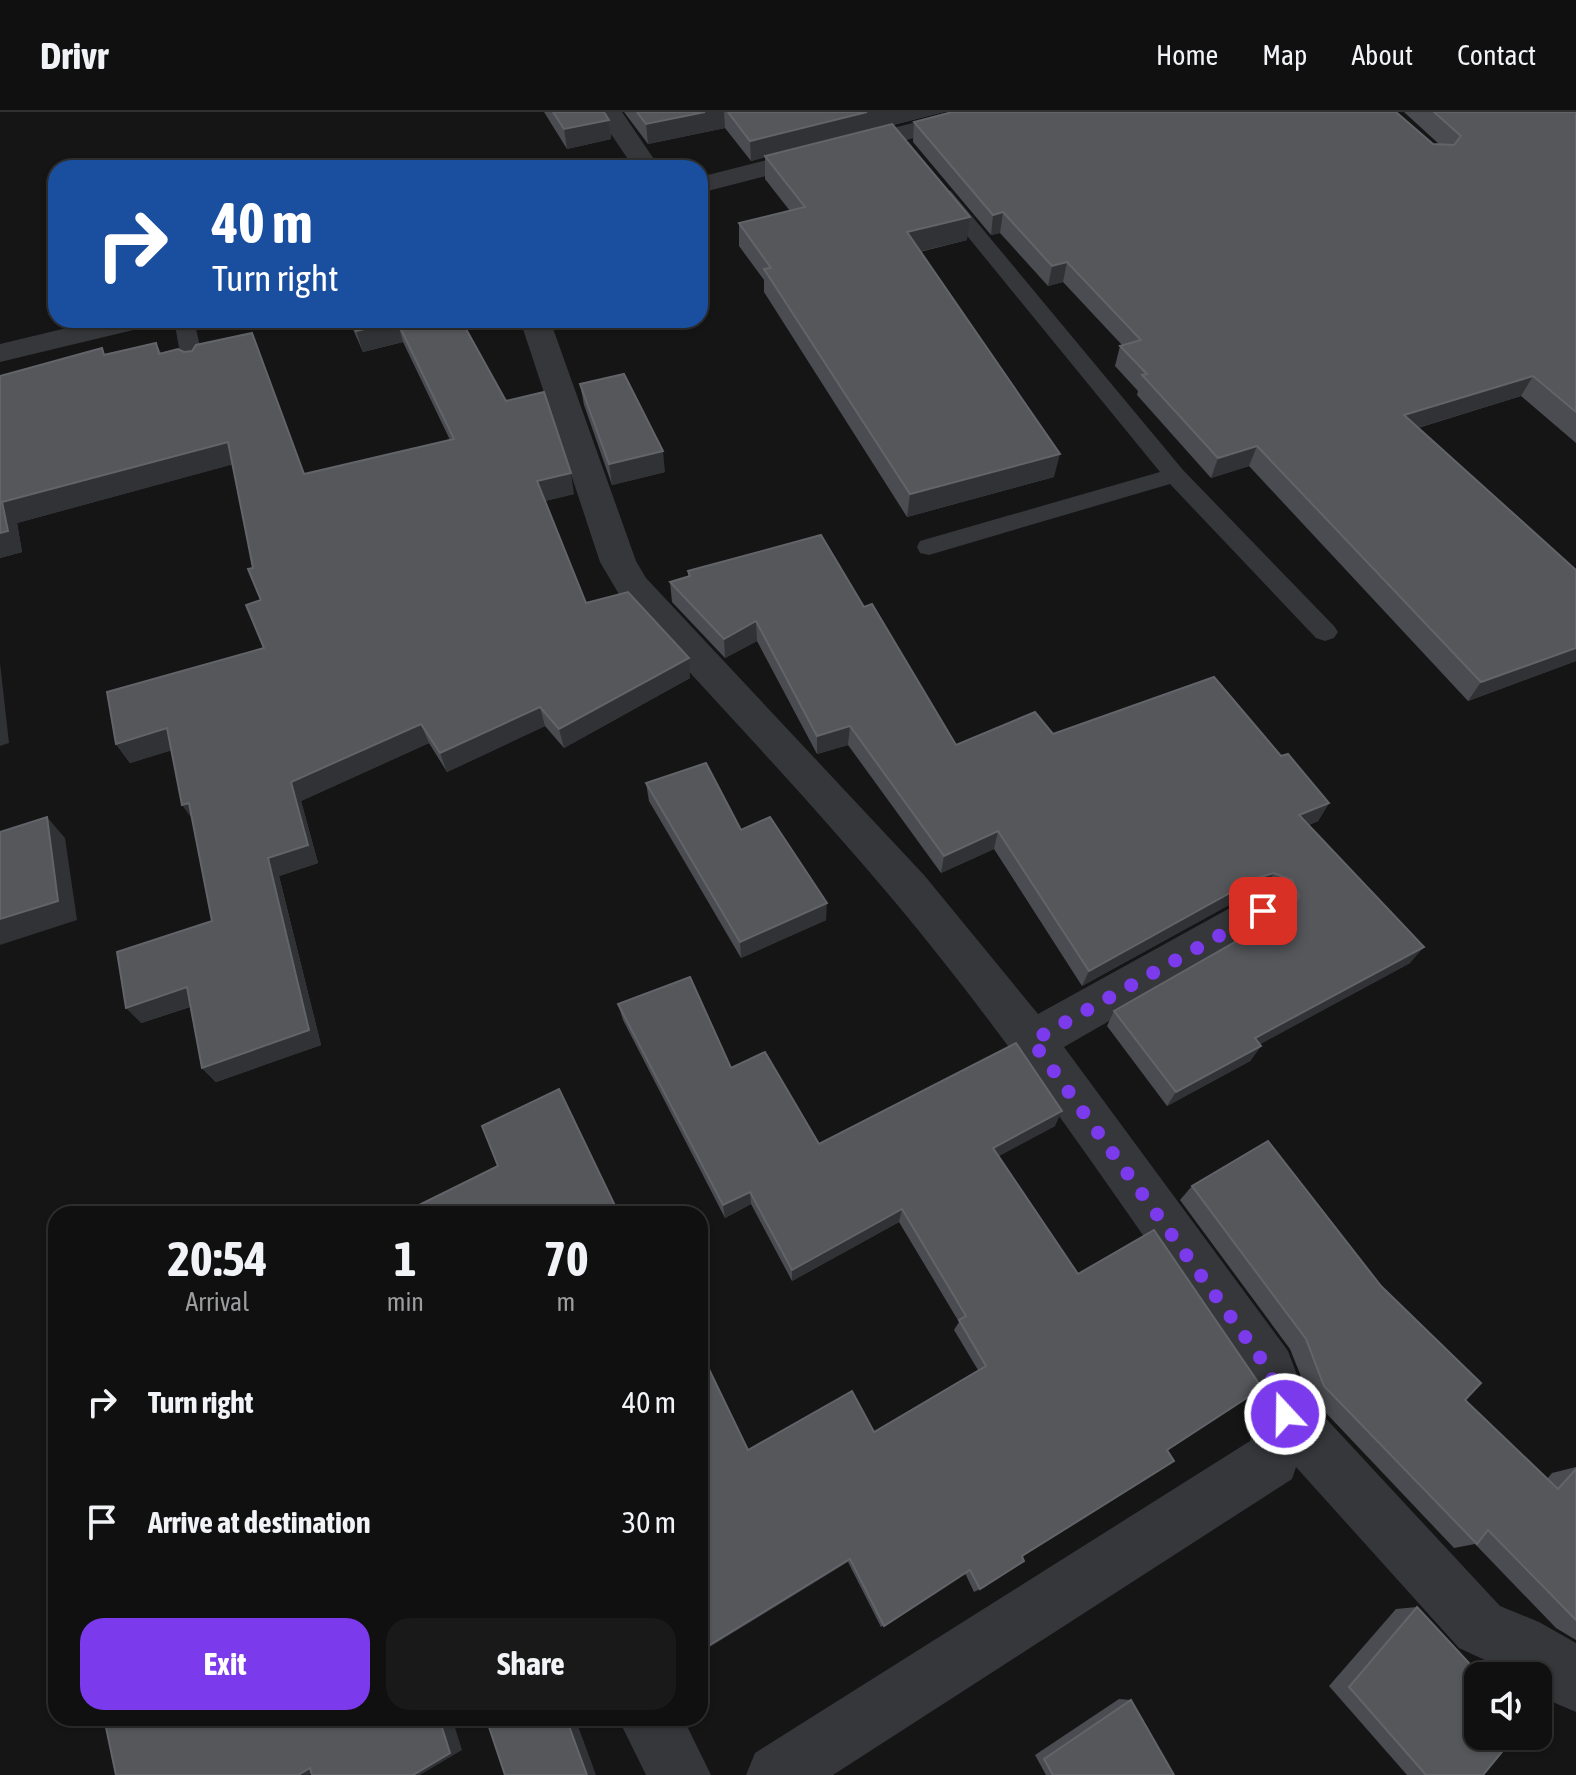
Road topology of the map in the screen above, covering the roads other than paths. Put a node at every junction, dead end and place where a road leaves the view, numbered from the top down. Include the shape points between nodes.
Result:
1 (609, 112) edge
2 (987, 112) edge
3 (894, 135) junction
4 (914, 159) edge
5 (642, 160) edge
6 (708, 183) edge
7 (934, 184) edge
8 (105, 328) edge
9 (186, 328) edge
10 (538, 328) edge
11 (0, 353) edge
12 (193, 364) edge
13 (1175, 475) junction
14 (929, 547) dead end
15 (1325, 632) dead end
16 (1263, 911) dead end
17 (1032, 1041) junction
18 (1285, 1414) junction
19 (1576, 1682) edge
20 (653, 1726) edge
21 (680, 1775) edge
22 (777, 1775) edge

1 - 5 street
2 - 3 street
3 - 4 lane
3 - 6 street
7 - 13 lane
8 - 11 street
9 - 12 lane
10 - 17 street via 618,562 633,587 909,888
13 - 14 lane
13 - 15 lane
16 - 17 street
17 - 18 street via 1269,1370
18 - 19 street via 1480,1627 1512,1640
18 - 22 street via 1272,1459
20 - 21 street

